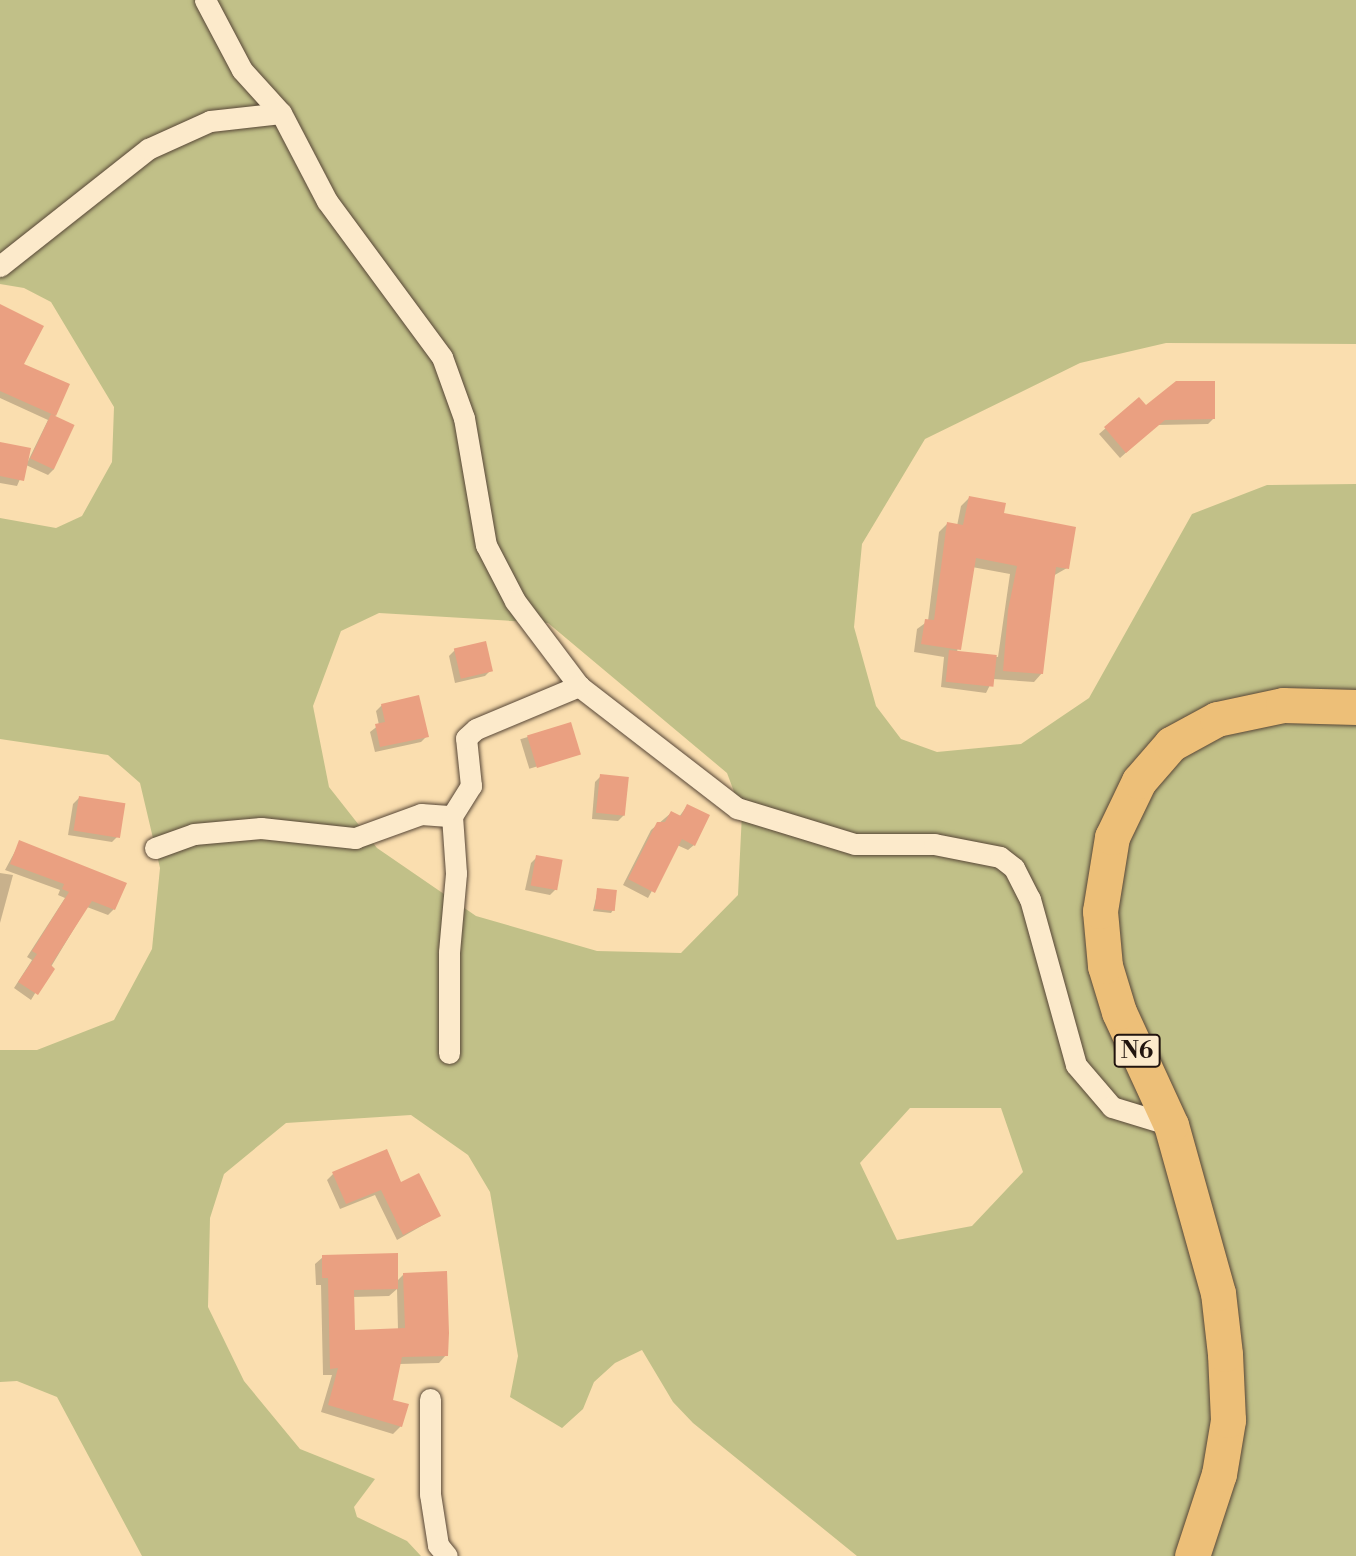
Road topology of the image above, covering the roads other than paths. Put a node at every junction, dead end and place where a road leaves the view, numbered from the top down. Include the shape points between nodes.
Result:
1 (205, 0) edge
2 (281, 113) junction
3 (0, 267) edge
4 (579, 685) junction
5 (1356, 707) edge
6 (452, 816) junction
7 (155, 848) dead end
8 (449, 1053) dead end
9 (1171, 1125) junction
10 (430, 1399) dead end
11 (447, 1556) edge
12 (1192, 1556) edge

1 - 2 street via 242,70
2 - 3 street via 210,121 148,149
2 - 4 street via 327,201 442,357 464,418 486,545 515,601
4 - 6 street via 476,729 466,738 471,786
4 - 9 street via 737,808 855,844 934,844 1000,857 1014,868 1030,899 1076,1065 1112,1107
5 - 9 highway, N6 via 1283,705 1217,719 1171,744 1139,781 1112,836 1100,911 1105,967 1119,1012
6 - 7 street via 421,814 355,838 261,828 194,834
6 - 8 street via 456,873 449,953
9 - 12 highway, N6 via 1218,1293 1225,1353 1228,1420 1219,1474
10 - 11 street via 430,1494 439,1545

